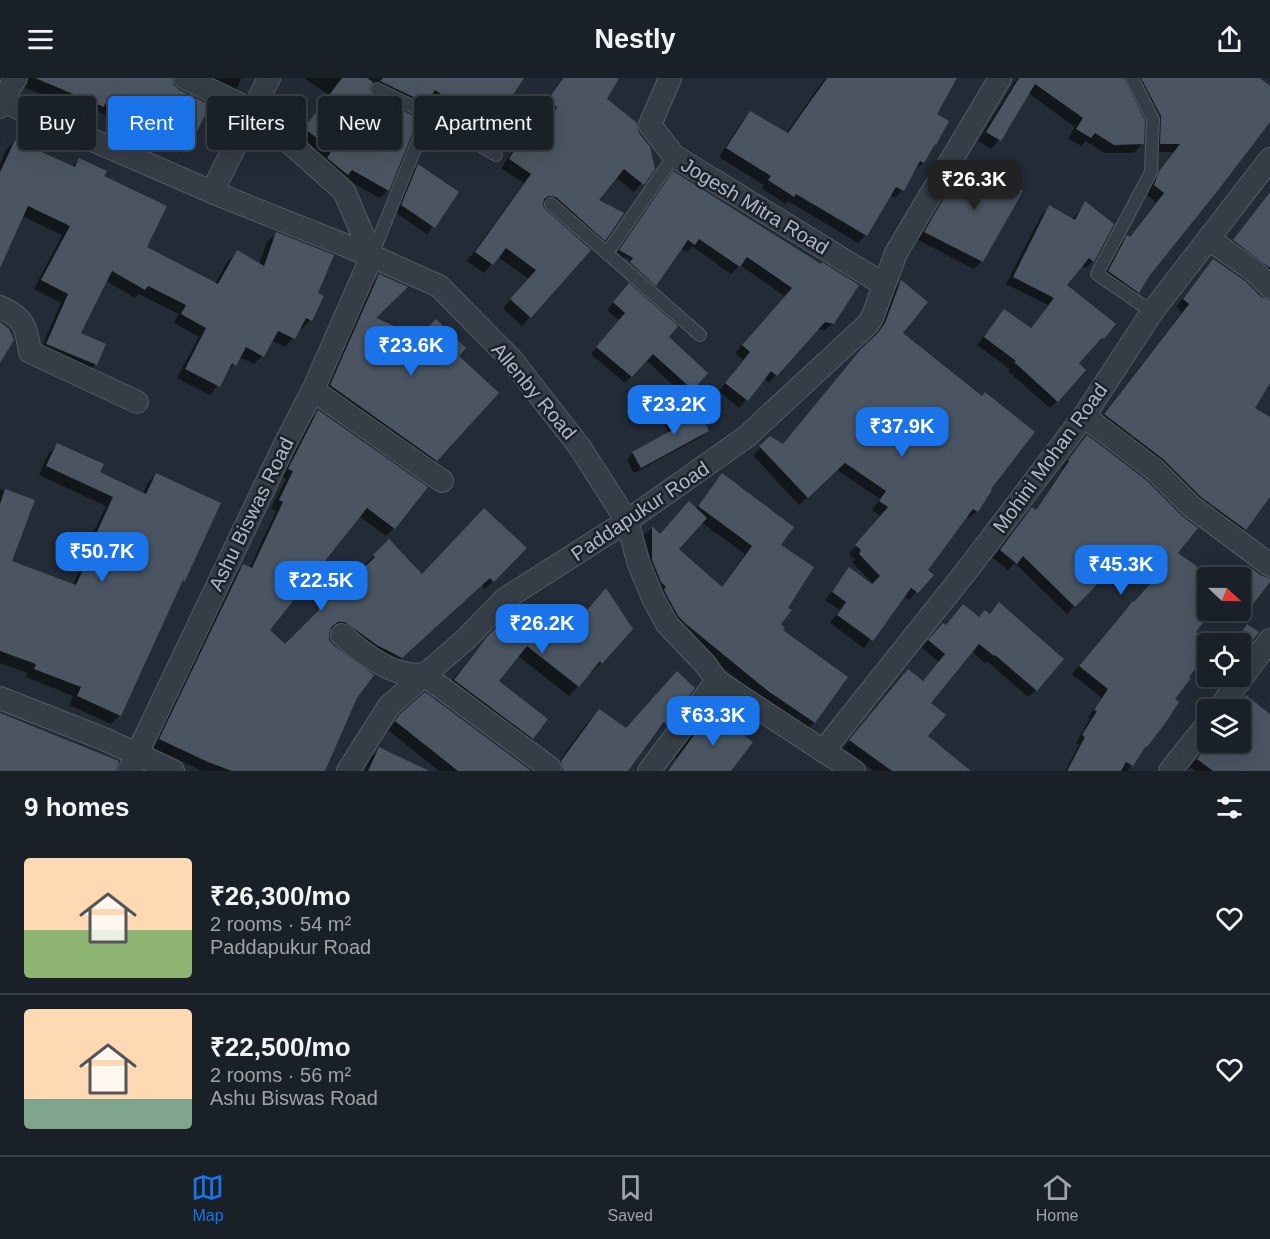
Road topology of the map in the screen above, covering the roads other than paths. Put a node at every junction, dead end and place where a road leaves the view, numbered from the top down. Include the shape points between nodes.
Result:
1 (16, 78) edge
2 (185, 78) edge
3 (269, 78) edge
4 (670, 78) edge
5 (1000, 78) edge
6 (1132, 78) edge
7 (377, 88) dead end
8 (223, 96) edge
9 (261, 96) edge
10 (0, 103) edge
11 (414, 106) edge
12 (234, 150) edge
13 (298, 150) edge
14 (415, 150) edge
15 (488, 150) edge
16 (496, 155) dead end
17 (674, 156) junction
18 (1270, 159) edge
19 (1261, 179) edge
20 (212, 192) junction
21 (551, 204) dead end
22 (1209, 239) junction
23 (607, 253) junction
24 (372, 256) junction
25 (883, 284) junction
26 (1270, 287) edge
27 (0, 308) edge
28 (1152, 312) junction
29 (700, 335) dead end
30 (313, 390) junction
31 (137, 402) dead end
32 (1084, 416) junction
33 (442, 481) dead end
34 (627, 521) junction
35 (1270, 565) edge
36 (342, 635) dead end
37 (1270, 640) edge
38 (423, 674) junction
39 (717, 681) junction
40 (0, 698) edge
41 (1226, 699) edge
42 (1197, 737) edge
43 (823, 751) junction
44 (132, 762) edge
45 (550, 768) dead end
46 (173, 771) edge
47 (348, 771) edge
48 (649, 771) edge
49 (854, 771) edge
50 (1170, 771) edge

1 - 10 street
2 - 8 street
3 - 9 street
4 - 17 street, Jogesh Mitra Road via 650,125
5 - 25 street, Paddapukur Road via 896,253
6 - 28 lane via 1153,119 1150,172 1097,274
7 - 11 lane
10 - 20 street, Allenby Road
12 - 20 street
13 - 24 street via 344,191
14 - 24 lane
15 - 16 lane
17 - 23 lane
17 - 25 street, Jogesh Mitra Road
18 - 19 street, Mohini Mohan Road
19 - 22 street, Mohini Mohan Road
20 - 24 street, Allenby Road
21 - 23 lane
22 - 26 street
22 - 28 street, Mohini Mohan Road
23 - 29 lane
24 - 30 street, Ashu Biswas Road
24 - 34 street, Allenby Road via 439,286 512,360 579,446
25 - 34 street, Paddapukur Road via 868,324 803,385 746,437
27 - 31 street via 14,313 26,327 30,352
28 - 32 street, Mohini Mohan Road
30 - 33 street
30 - 44 street, Ashu Biswas Road
32 - 35 street via 1155,470 1192,507
32 - 43 street, Mohini Mohan Road
34 - 38 street, Paddapukur Road via 505,599 466,639
34 - 39 street, Allenby Road via 639,564 667,624
36 - 38 street via 363,654 388,667 414,676
37 - 41 street
38 - 45 street
38 - 47 street, Paddapukur Road via 389,706
39 - 43 street, Allenby Road
39 - 48 street
40 - 44 street
42 - 50 street
43 - 49 street, Allenby Road
44 - 46 street

